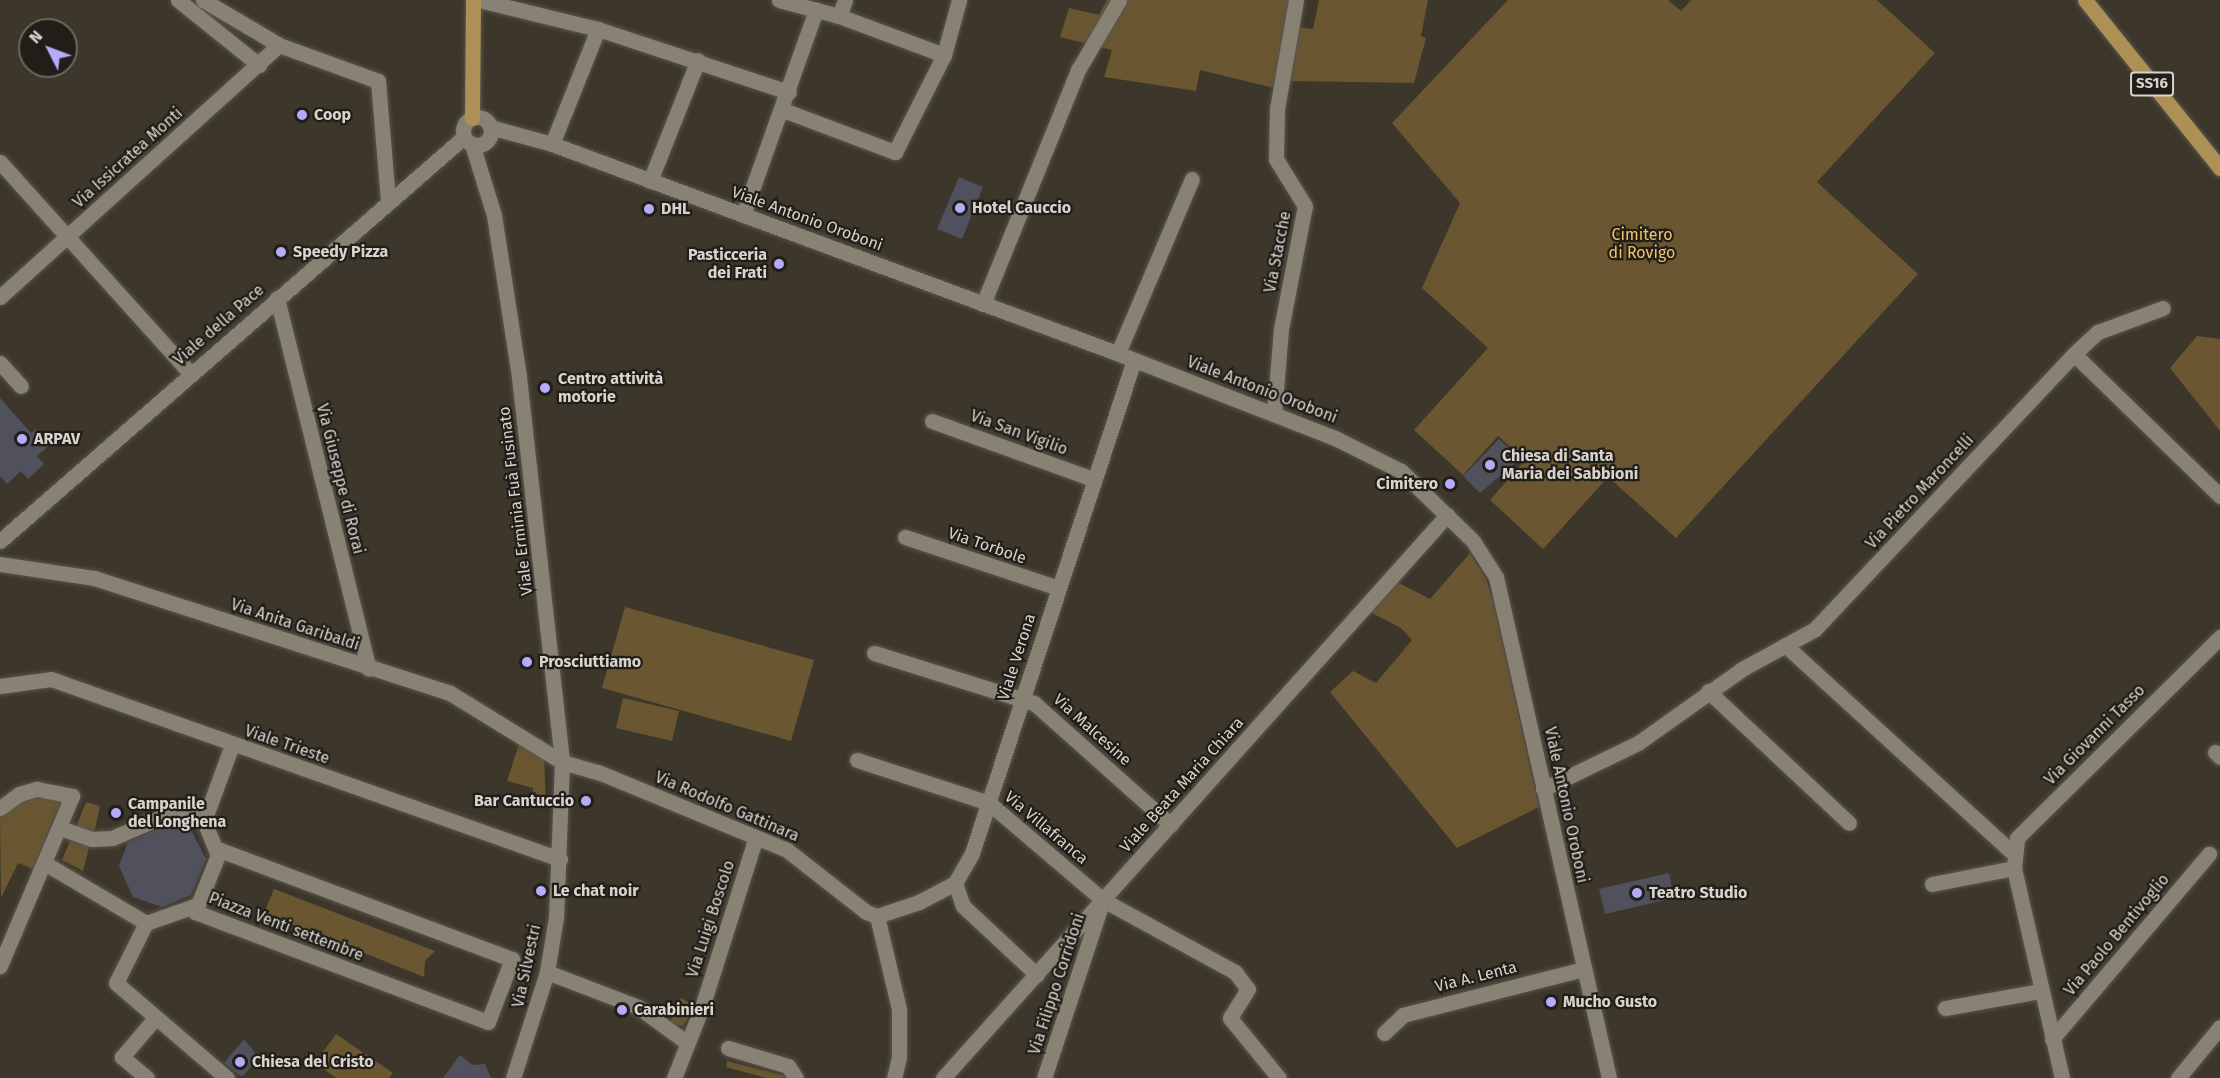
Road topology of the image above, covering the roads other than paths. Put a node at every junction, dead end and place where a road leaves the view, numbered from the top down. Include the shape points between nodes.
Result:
1 (178, 0) edge
2 (203, 0) edge
3 (473, 0) edge
4 (479, 0) edge
5 (779, 0) edge
6 (845, 0) edge
7 (959, 0) edge
8 (1119, 0) edge
9 (1296, 0) edge
10 (2085, 0) edge
11 (816, 10) junction
12 (839, 16) junction
13 (598, 29) junction
14 (279, 45) junction
15 (944, 55) junction
16 (698, 60) junction
17 (259, 65) junction
18 (789, 92) junction
19 (783, 110) junction
20 (472, 118) junction
21 (490, 127) junction
22 (468, 141) junction
23 (552, 144) junction
24 (0, 162) edge
25 (2220, 168) edge
26 (1192, 179) dead end
27 (650, 181) junction
28 (388, 200) junction
29 (743, 215) junction
30 (67, 237) junction
31 (0, 297) edge
32 (277, 298) junction
33 (984, 304) junction
34 (2163, 308) dead end
35 (1118, 353) junction
36 (2074, 354) junction
37 (1134, 360) junction
38 (0, 363) edge
39 (191, 374) junction
40 (21, 386) dead end
41 (1274, 414) junction
42 (932, 421) dead end
43 (1093, 479) junction
44 (2220, 496) edge
45 (1447, 514) junction
46 (905, 537) dead end
47 (0, 541) edge
48 (0, 564) edge
49 (1058, 588) junction
50 (2220, 637) edge
51 (1785, 645) junction
52 (874, 653) dead end
53 (369, 669) junction
54 (0, 686) edge
55 (1708, 691) junction
56 (1022, 699) junction
57 (232, 745) junction
58 (857, 760) dead end
59 (562, 762) junction
60 (1543, 789) junction
61 (989, 803) junction
62 (0, 808) edge
63 (204, 821) junction
64 (1849, 824) dead end
65 (1171, 825) junction
66 (60, 828) junction
67 (756, 837) junction
68 (217, 853) dead end
69 (2209, 854) dead end
70 (560, 859) junction
71 (2013, 860) junction
72 (46, 864) junction
73 (955, 883) junction
74 (1932, 884) dead end
75 (1103, 900) junction
76 (197, 905) dead end
77 (877, 915) junction
78 (146, 923) junction
79 (453, 941) dead end
80 (510, 961) junction
81 (0, 966) edge
82 (1584, 969) junction
83 (547, 972) junction
84 (1037, 975) junction
85 (2040, 991) junction
86 (432, 997) dead end
87 (1946, 1008) dead end
88 (156, 1017) junction
89 (488, 1020) dead end
90 (2220, 1027) edge
91 (1384, 1033) dead end
92 (2052, 1039) junction
93 (686, 1042) junction
94 (728, 1048) dead end
95 (147, 1078) edge
96 (227, 1078) edge
97 (513, 1078) edge
98 (674, 1078) edge
99 (796, 1078) edge
100 (894, 1078) edge
101 (943, 1078) edge
102 (1044, 1078) edge
103 (1279, 1078) edge
104 (1609, 1078) edge
105 (2061, 1078) edge
106 (2178, 1078) edge

1 - 17 street
2 - 14 street
3 - 20 main road
4 - 13 street
5 - 11 street
6 - 12 street
7 - 15 street
8 - 33 street via 1078,70
9 - 41 street, Via Stacche via 1277,110 1276,159 1302,195 1305,206 1281,330
10 - 25 main road, SS16
11 - 12 street
11 - 18 street
12 - 15 street
13 - 16 street
13 - 23 street
14 - 17 street, Via Issicratea Monti
14 - 28 street via 378,81
15 - 19 street via 895,152
16 - 18 street
16 - 27 street
17 - 30 street, Via Issicratea Monti
18 - 19 street
19 - 29 street
20 - 21 street via 483,119
20 - 22 street via 464,127
21 - 22 street via 485,142
21 - 23 street, Viale Antonio Oroboni
22 - 28 street, Viale della Pace
22 - 59 street, Viale Erminia Fuà Fusinato via 494,215 519,377
23 - 27 street, Viale Antonio Oroboni
24 - 30 street
26 - 35 street
27 - 29 street, Viale Antonio Oroboni
28 - 32 street, Viale della Pace
29 - 33 street, Viale Antonio Oroboni
30 - 31 street, Via Issicratea Monti
30 - 39 street
32 - 39 street, Viale della Pace
32 - 53 street, Via Giuseppe di Rorai
33 - 35 street, Viale Antonio Oroboni
34 - 36 street, Via Pietro Maroncelli via 2098,332
35 - 37 street, Viale Antonio Oroboni
36 - 44 street
36 - 51 street, Via Pietro Maroncelli via 1835,610
37 - 41 street, Viale Antonio Oroboni
37 - 43 street, Viale Verona
38 - 40 street
39 - 47 street, Viale della Pace
41 - 45 street, Viale Antonio Oroboni via 1384,460
42 - 43 street, Via San Vigilio
43 - 49 street, Viale Verona
45 - 60 street, Viale Antonio Oroboni via 1473,541 1496,577
45 - 65 street, Viale Beata Maria Chiara
46 - 49 street, Via Torbole
48 - 53 street, Via Anita Garibaldi via 94,578
49 - 56 street, Viale Verona
50 - 71 street, Via Giovanni Tasso via 2017,838
51 - 55 street, Via Pietro Maroncelli
51 - 71 street
52 - 56 street, Via Malcesine
53 - 59 street, Via Anita Garibaldi via 450,693
54 - 57 street, Viale Trieste via 51,679
55 - 60 street, Via Pietro Maroncelli via 1638,743
55 - 64 street
56 - 61 street, Viale Verona
56 - 65 street, Via Malcesine via 1034,703
57 - 63 street
57 - 70 street, Viale Trieste
58 - 61 street, Via Villafranca
59 - 67 street, Via Rodolfo Gattinara via 598,772
59 - 70 street, Viale Erminia Fuà Fusinato
60 - 82 street, Viale Antonio Oroboni
61 - 73 street, Viale Verona via 972,853
61 - 75 street, Via Villafranca
62 - 66 street via 19,794 36,789 72,796
63 - 66 street via 176,811 112,837 92,838
63 - 68 street
65 - 75 street, Viale Beata Maria Chiara
66 - 72 street
67 - 77 street, Via Rodolfo Gattinara via 813,867 866,912
67 - 93 street, Via Luigi Boscolo via 702,1007
69 - 92 street, Via Paolo Bentivoglio
70 - 83 street, Via Silvestri
71 - 74 street
71 - 85 street
72 - 78 street
72 - 81 street
73 - 77 street via 920,902
73 - 84 street via 963,906
75 - 84 street, Viale Beata Maria Chiara
75 - 102 street, Via Filippo Corridoni
75 - 103 street, Via Villafranca via 1246,982 1248,989 1230,1018
76 - 78 street, Piazza Venti settembre
77 - 100 street via 899,1009 899,1058
78 - 88 street via 116,983
79 - 80 street
80 - 80 street, Piazza Venti settembre via 220,850 195,912 488,1022
82 - 91 street, Via A. Lenta via 1403,1015
82 - 104 street, Viale Antonio Oroboni
83 - 93 street via 638,1008
83 - 97 street, Via Silvestri
84 - 101 street, Viale Beata Maria Chiara
85 - 87 street
85 - 92 street
86 - 89 street
88 - 95 street via 122,1057
88 - 96 street
90 - 106 street
92 - 105 street
93 - 98 street, Via Luigi Boscolo
94 - 99 street via 788,1066

